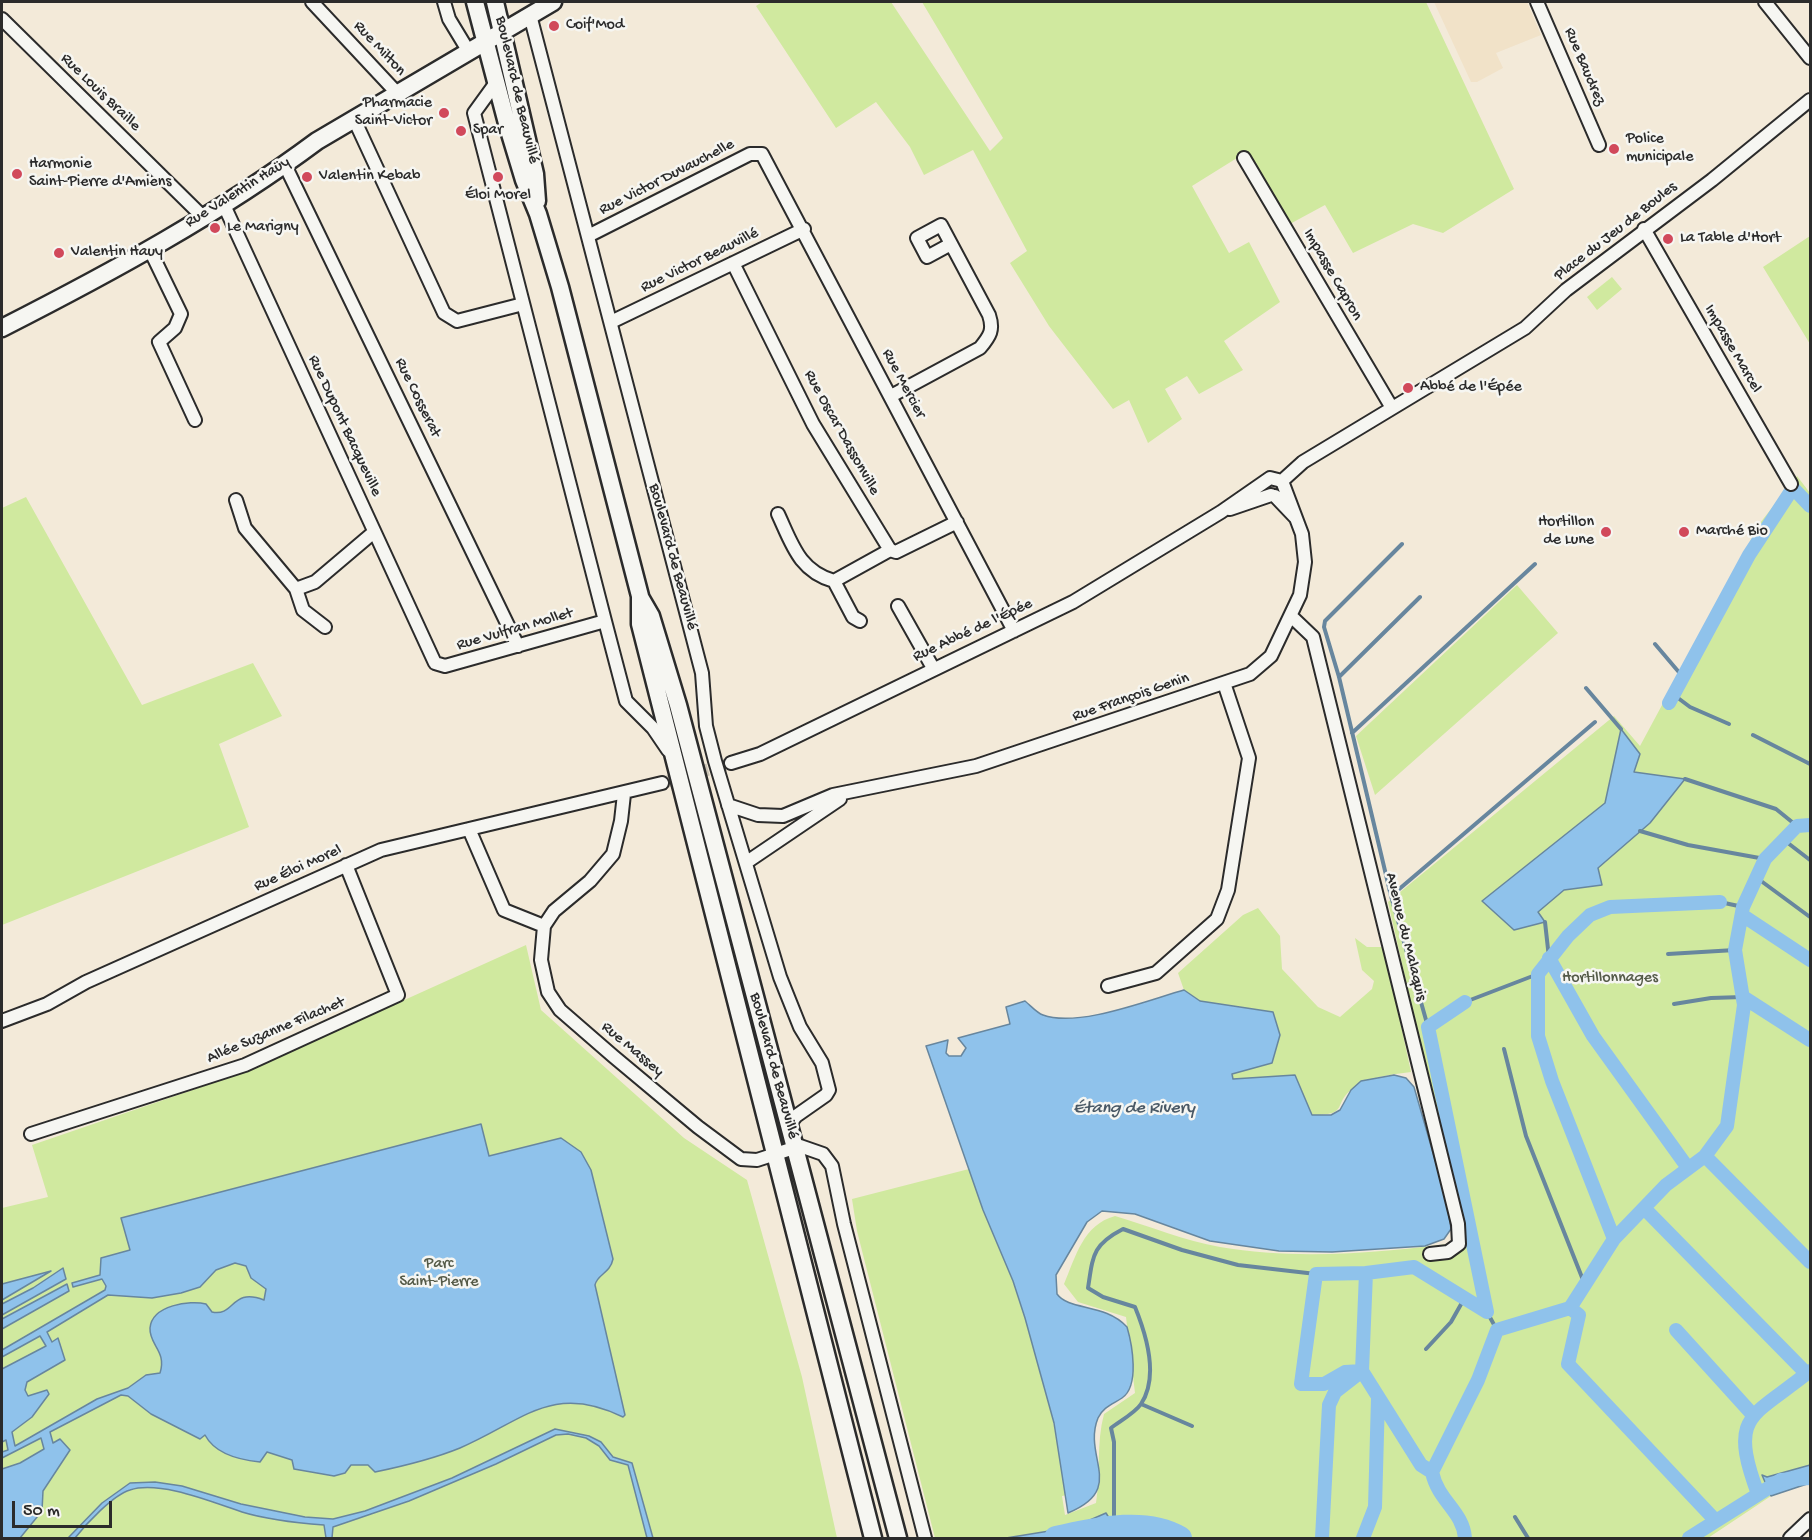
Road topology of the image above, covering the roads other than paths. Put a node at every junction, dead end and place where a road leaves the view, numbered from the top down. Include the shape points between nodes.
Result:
1 (312, 2) edge
2 (444, 2) edge
3 (475, 2) edge
4 (495, 2) edge
5 (554, 2) edge
6 (1537, 2) edge
7 (1765, 2) edge
8 (2, 19) edge
9 (516, 23) junction
10 (485, 42) junction
11 (470, 52) junction
12 (1810, 58) edge
13 (495, 84) junction
14 (398, 93) junction
15 (1810, 100) edge
16 (354, 119) junction
17 (1599, 145) dead end
18 (762, 154) joint
19 (1244, 158) dead end
20 (285, 165) junction
21 (223, 203) junction
22 (538, 214) junction
23 (202, 216) junction
24 (804, 229) junction
25 (1644, 229) junction
26 (588, 236) junction
27 (951, 244) dead end
28 (149, 248) junction
29 (733, 263) junction
30 (524, 304) junction
31 (611, 322) junction
32 (2, 328) edge
33 (891, 396) junction
34 (1392, 408) junction
35 (195, 420) dead end
36 (1791, 484) dead end
37 (1278, 490) junction
38 (237, 500) dead end
39 (1221, 513) junction
40 (778, 514) dead end
41 (957, 522) junction
42 (374, 532) junction
43 (890, 550) junction
44 (834, 581) junction
45 (296, 589) junction
46 (640, 596) junction
47 (898, 606) dead end
48 (1292, 617) junction
49 (605, 621) junction
50 (860, 621) dead end
51 (325, 627) dead end
52 (1014, 631) junction
53 (518, 646) junction
54 (435, 663) joint
55 (933, 668) junction
56 (1224, 683) junction
57 (674, 761) junction
58 (731, 763) tunnel mouth
59 (662, 783) tunnel mouth
60 (854, 791) junction
61 (624, 794) junction
62 (728, 805) junction
63 (469, 829) junction
64 (747, 862) junction
65 (346, 865) junction
66 (544, 926) junction
67 (1108, 986) dead end
68 (2, 1021) edge
69 (788, 1126) junction
70 (31, 1134) dead end
71 (794, 1147) junction
72 (774, 1154) junction
73 (1430, 1254) dead end
74 (1810, 1519) edge
75 (873, 1539) edge
76 (898, 1539) edge
77 (925, 1539) edge
78 (1790, 1539) edge

1 - 14 street, Rue Milton
2 - 11 street via 449,19
3 - 10 main road, Boulevard de Beauvillé
4 - 9 main road, Boulevard de Beauvillé
5 - 9 main road, Rue Valentin Haüy
6 - 17 street, Rue Baudrez
7 - 12 street
8 - 23 street, Rue Louis Braille
9 - 10 main road, Rue Valentin Haüy
9 - 22 main road, Boulevard de Beauvillé
9 - 26 street, Boulevard de Beauvillé
10 - 11 main road, Rue Valentin Haüy
10 - 13 main road, Boulevard de Beauvillé
11 - 14 main road, Rue Valentin Haüy
13 - 22 main road, Boulevard de Beauvillé
13 - 30 street, Boulevard de Beauvillé via 474,113
14 - 16 main road, Rue Valentin Haüy
15 - 25 street, Place du Jeu de Boules via 1712,180
16 - 20 main road, Rue Valentin Haüy
16 - 30 street via 444,313 457,321
18 - 24 street, Rue Mercier
18 - 26 street, Rue Victor Duvauchelle via 750,154
19 - 34 street, Impasse Capron
20 - 21 main road, Rue Valentin Haüy
20 - 53 street, Rue Cosserat
21 - 23 main road, Rue Valentin Haüy
21 - 42 street, Rue Dupont Bacqueville
22 - 46 main road, Boulevard de Beauvillé
23 - 28 main road, Rue Valentin Haüy
24 - 29 street, Rue Victor Beauvillé
24 - 33 street, Rue Mercier
25 - 34 street, Place du Jeu de Boules via 1525,328
25 - 36 street, Impasse Marcel
26 - 31 street, Boulevard de Beauvillé
27 - 33 street via 989,315 993,327 990,337 981,348
28 - 32 main road, Rue Valentin Haüy
28 - 35 street via 181,314 175,328 159,342
29 - 31 street, Rue Victor Beauvillé
29 - 43 street, Rue Oscar Dassonville via 813,424
30 - 49 street, Boulevard de Beauvillé
31 - 62 street, Boulevard de Beauvillé via 702,674 706,726
33 - 41 street, Rue Mercier
34 - 37 street, Place du Jeu de Boules via 1303,462
37 - 39 street, Rue Abbé de l'Épée
37 - 39 street, Rue Abbé de l'Épée via 1266,489 1268,481
37 - 48 street, Rue François Genin via 1298,520 1305,562
38 - 45 street via 245,528
39 - 52 street, Rue Abbé de l'Épée via 1073,602
40 - 44 street via 800,561 816,574
41 - 43 street via 897,552
41 - 52 street, Rue Mercier
42 - 45 street via 315,582
42 - 54 street, Rue Dupont Bacqueville
43 - 44 street
44 - 50 street via 853,617
45 - 51 street via 303,610
46 - 57 main road, Boulevard de Beauvillé via 640,624
46 - 69 main road, Boulevard de Beauvillé via 651,616 678,705
47 - 55 street
48 - 56 street, Rue François Genin via 1271,656 1250,674
48 - 73 street, Avenue du Malaquis via 1313,637 1458,1224 1459,1244 1448,1252
49 - 53 street, Rue Vulfran Mollet
49 - 57 street, Boulevard de Beauvillé via 626,701 653,728
52 - 55 street, Rue Abbé de l'Épée
53 - 54 street, Rue Vulfran Mollet via 446,666
55 - 58 street, Rue Abbé de l'Épée via 760,754
56 - 60 street, Rue François Genin via 976,766
56 - 67 street via 1249,758 1228,890 1217,919 1156,973
57 - 72 main road, Boulevard de Beauvillé
59 - 61 street, Rue Éloi Morel
60 - 62 street, Rue François Genin via 833,795 783,816 758,815
60 - 64 street, Rue François Genin
61 - 63 street, Rue Éloi Morel
61 - 66 street via 613,854 590,881 554,911
62 - 64 street, Boulevard de Beauvillé
63 - 65 street, Rue Éloi Morel via 381,850
63 - 66 street via 504,910
64 - 69 street, Boulevard de Beauvillé via 780,976 800,1027 822,1063 829,1090
65 - 68 street, Rue Éloi Morel via 86,982 47,1004
65 - 70 street, Allée Suzanne Filachet via 398,995 245,1065
66 - 72 street, Rue Massey via 543,975 560,1010 731,1152 748,1161
69 - 71 main road, Boulevard de Beauvillé
71 - 72 street
71 - 76 main road, Boulevard de Beauvillé
71 - 77 street via 807,1147 823,1154 832,1166
72 - 75 main road, Boulevard de Beauvillé
74 - 78 street

